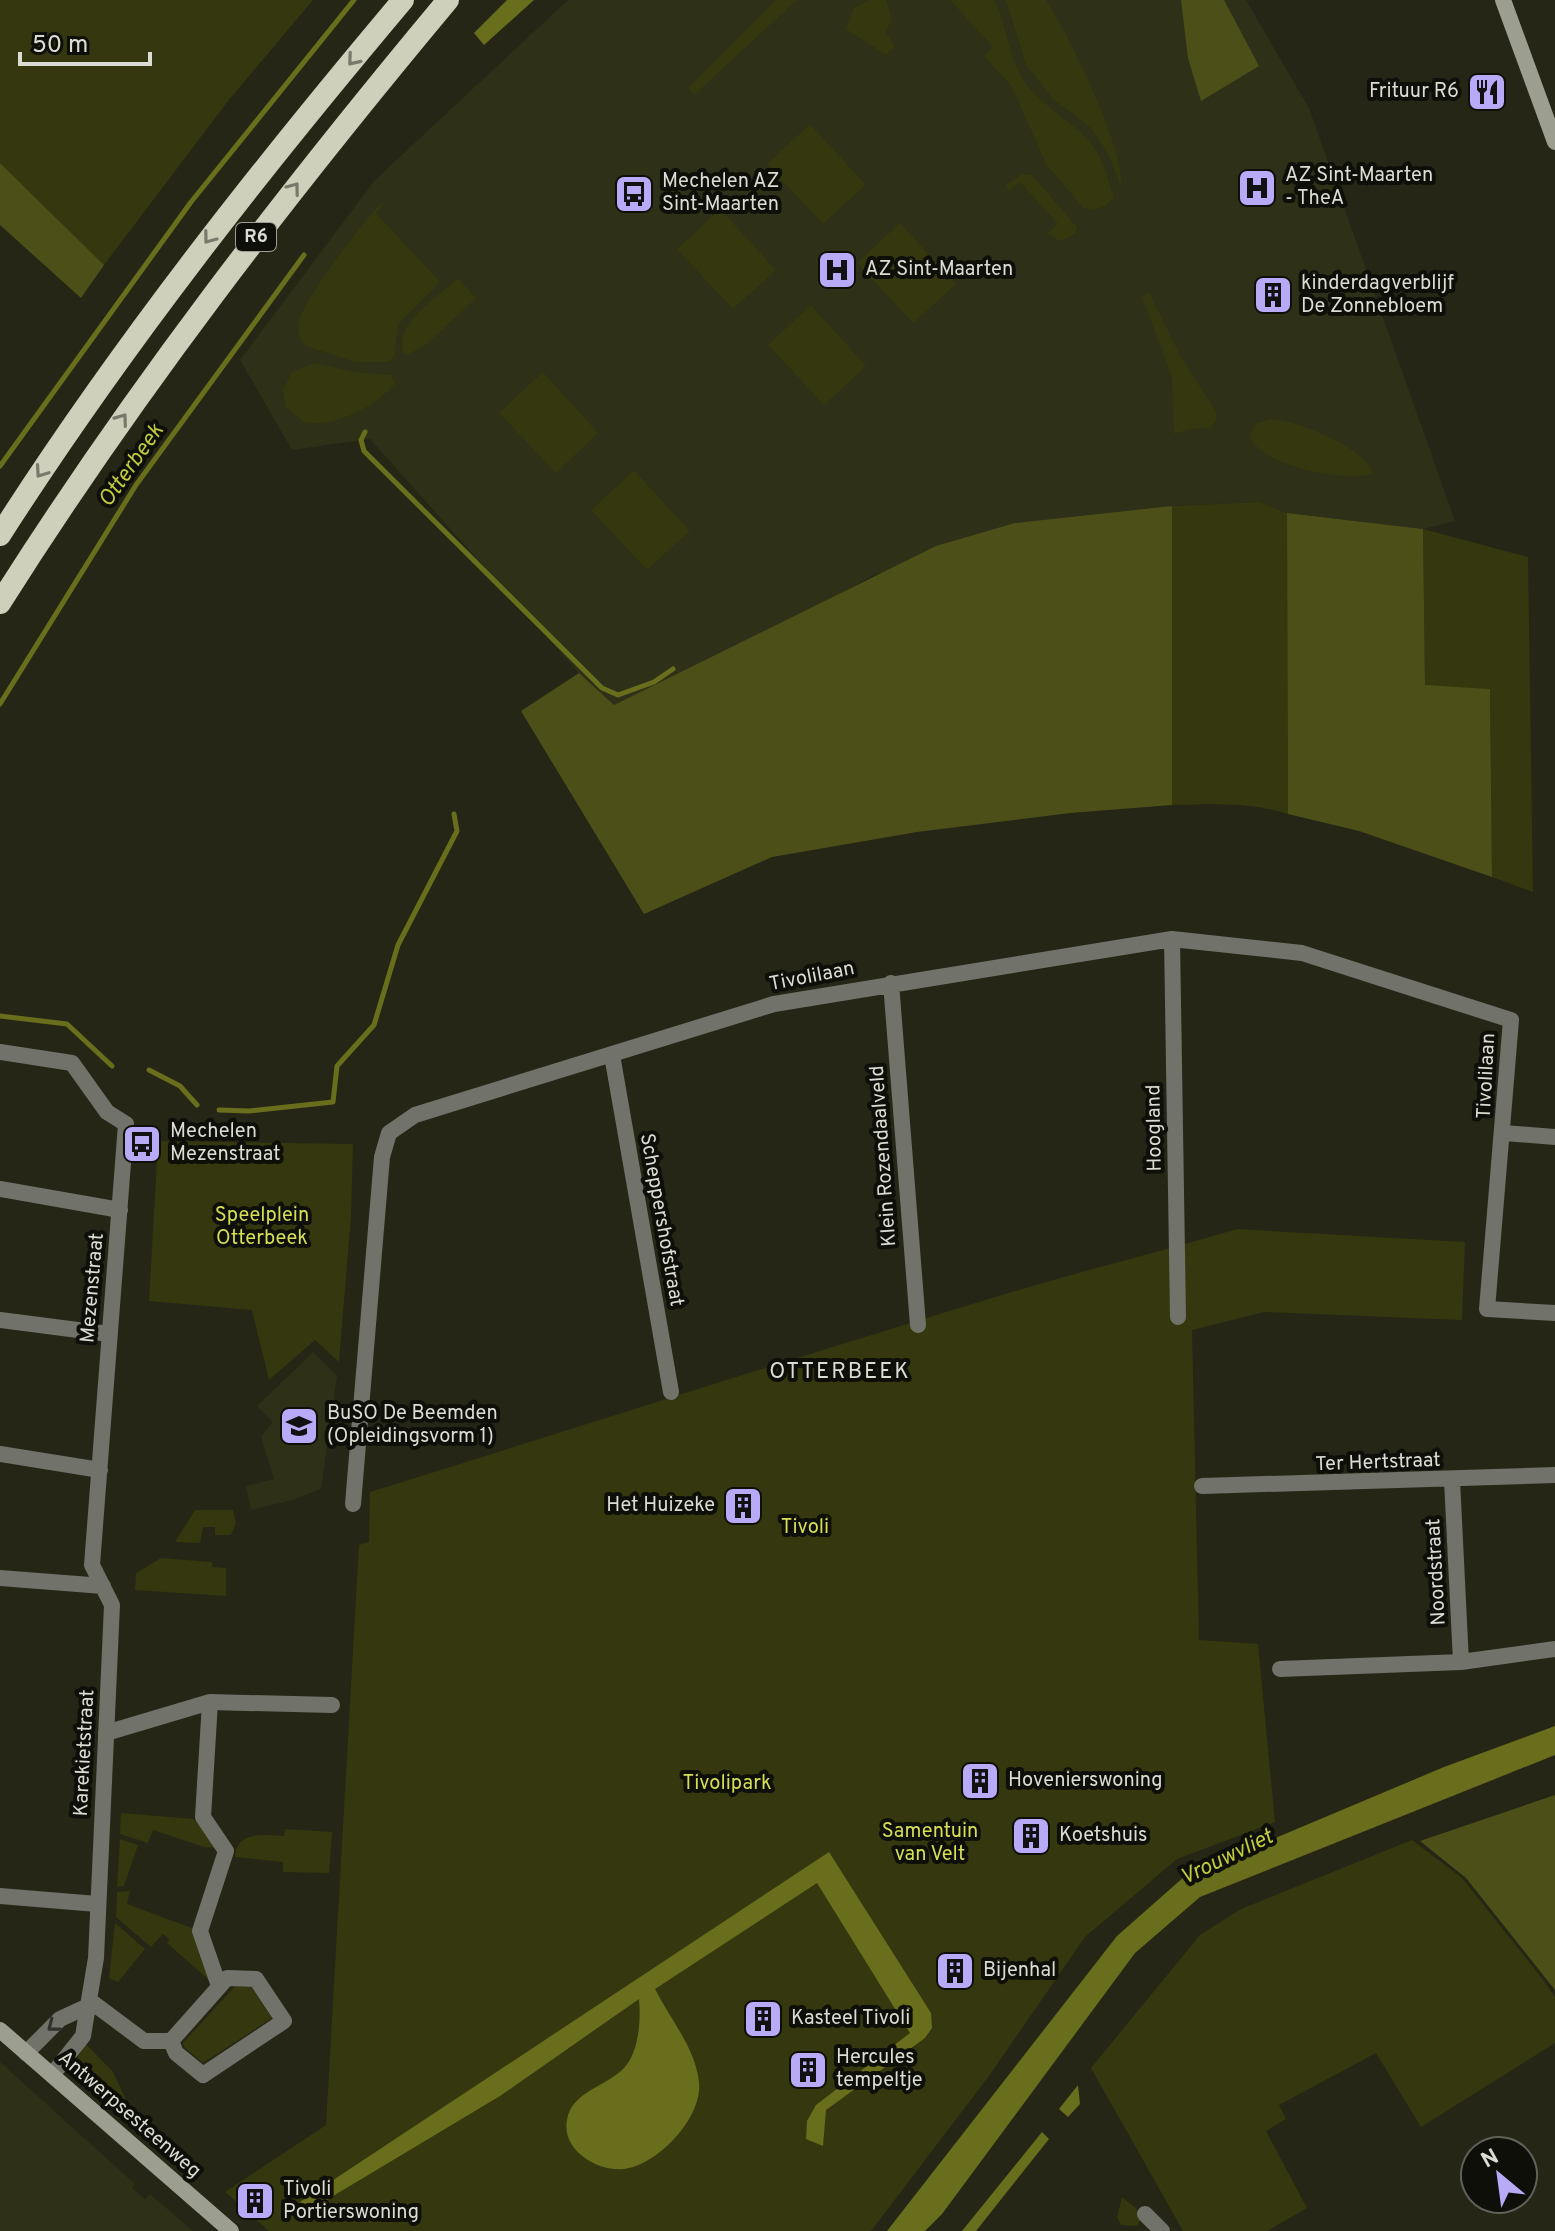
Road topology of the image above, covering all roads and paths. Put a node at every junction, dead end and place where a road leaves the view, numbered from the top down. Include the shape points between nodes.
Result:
1 (403, 0) edge
2 (448, 0) edge
3 (1503, 0) edge
4 (1555, 142) edge
5 (0, 535) edge
6 (0, 603) edge
7 (1172, 939) junction
8 (891, 983) junction
9 (0, 1052) edge
10 (612, 1055) junction
11 (1504, 1133) junction
12 (1555, 1137) edge
13 (0, 1189) edge
14 (120, 1210) junction
15 (1555, 1313) edge
16 (1178, 1317) dead end
17 (0, 1320) edge
18 (918, 1325) dead end
19 (109, 1334) junction
20 (671, 1392) dead end
21 (0, 1454) edge
22 (100, 1470) junction
23 (1555, 1475) edge
24 (1452, 1480) junction
25 (1202, 1486) dead end
26 (353, 1504) dead end
27 (0, 1578) edge
28 (103, 1586) junction
29 (112, 1605) joint
30 (1555, 1649) edge
31 (1461, 1662) junction
32 (1280, 1669) dead end
33 (210, 1702) junction
34 (332, 1705) dead end
35 (106, 1733) junction
36 (0, 1896) edge
37 (97, 1904) junction
38 (219, 1986) junction
39 (88, 2004) junction
40 (0, 2030) edge
41 (171, 2041) junction
42 (26, 2053) junction
43 (52, 2075) junction
44 (1145, 2214) dead end
45 (231, 2231) edge
46 (1162, 2231) edge

1 -> 5 highway, R6 via 256,176
6 -> 2 highway, R6 via 76,483 210,297
3 - 4 main road
7 - 8 street, Tivolilaan
7 - 11 street, Tivolilaan via 1302,953 1511,1020
7 - 16 street, Hoogland
8 - 10 street, Tivolilaan via 774,1004
8 - 18 street, Klein Rozendaalveld
9 - 14 street, Mezenstraat via 72,1063 107,1112 126,1124
10 - 20 street, Scheppershofstraat
10 - 26 street, Tivolilaan via 415,1115 389,1133 382,1157
11 - 12 street, Tivolilaan
11 - 15 street, Tivolilaan via 1487,1309
13 - 14 street
14 - 19 street, Mezenstraat
17 - 19 street
19 - 22 street, Mezenstraat
21 - 22 street
22 - 28 street, Mezenstraat via 92,1565
23 - 24 street, Ter Hertstraat
24 - 25 street, Ter Hertstraat
24 - 31 street, Noordstraat
27 - 28 street
28 - 29 street, Mezenstraat
29 - 35 street, Karekietstraat
30 - 31 street
31 - 32 street
33 - 34 street
33 - 35 street
33 - 38 street via 203,1817 226,1851 200,1931
35 - 37 street, Karekietstraat
36 - 37 street
37 - 39 street, Karekietstraat
38 - 41 street
38 - 41 street via 227,1978 256,1979 284,2021 203,2075 176,2053
39 - 41 street via 144,2041
39 -> 42 street via 60,2019
39 - 43 street, Karekietstraat via 83,2036
40 - 42 main road, Antwerpsesteenweg
42 - 43 main road, Antwerpsesteenweg
43 - 45 main road, Antwerpsesteenweg
44 - 46 street

